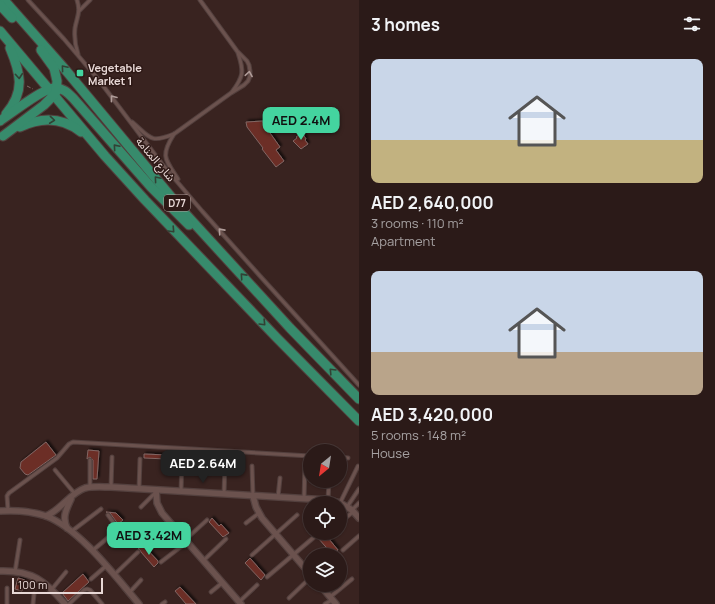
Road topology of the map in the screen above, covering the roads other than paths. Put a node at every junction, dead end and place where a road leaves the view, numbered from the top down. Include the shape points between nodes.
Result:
1 (4, 0) edge
2 (28, 0) edge
3 (77, 0) edge
4 (90, 0) edge
5 (200, 0) edge
6 (0, 4) edge
7 (80, 11) junction
8 (0, 31) edge
9 (7, 39) junction
10 (237, 51) junction
11 (79, 57) junction
12 (53, 91) junction
13 (231, 93) junction
14 (128, 118) junction
15 (0, 120) edge
16 (174, 134) junction
17 (105, 156) junction
18 (181, 185) junction
19 (222, 254) junction
20 (359, 385) edge
21 (359, 399) edge
22 (359, 421) edge
23 (303, 456) edge
24 (112, 457) dead end
25 (140, 459) dead end
26 (90, 460) dead end
27 (182, 460) dead end
28 (225, 462) dead end
29 (252, 466) dead end
30 (358, 466) edge
31 (55, 470) dead end
32 (280, 478) dead end
33 (90, 487) junction
34 (111, 487) junction
35 (139, 489) junction
36 (359, 489) edge
37 (156, 491) junction
38 (181, 492) junction
39 (224, 494) junction
40 (73, 495) junction
41 (253, 496) junction
42 (343, 496) edge
43 (278, 497) junction
44 (303, 499) edge
45 (359, 503) edge
46 (141, 507) dead end
47 (347, 507) edge
48 (101, 509) dead end
49 (8, 510) junction
50 (351, 510) junction
51 (0, 511) edge
52 (259, 513) junction
53 (347, 514) edge
54 (297, 515) dead end
55 (46, 516) junction
56 (108, 516) dead end
57 (359, 518) edge
58 (207, 520) dead end
59 (169, 521) junction
60 (246, 523) dead end
61 (70, 530) junction
62 (276, 534) junction
63 (359, 536) edge
64 (226, 539) dead end
65 (20, 540) dead end
66 (311, 540) edge
67 (186, 541) junction
68 (144, 542) dead end
69 (345, 548) edge
70 (92, 551) junction
71 (138, 552) dead end
72 (252, 554) dead end
73 (293, 555) junction
74 (203, 561) junction
75 (161, 562) dead end
76 (106, 566) junction
77 (303, 566) edge
78 (0, 571) edge
79 (15, 572) junction
80 (66, 572) dead end
81 (114, 575) junction
82 (267, 577) dead end
83 (91, 579) dead end
84 (352, 579) dead end
85 (141, 580) dead end
86 (222, 583) junction
87 (257, 585) dead end
88 (303, 585) edge
89 (7, 588) dead end
90 (52, 589) junction
91 (211, 592) dead end
92 (326, 592) edge
93 (129, 593) junction
94 (34, 594) dead end
95 (289, 598) dead end
96 (333, 600) edge
97 (240, 603) edge
98 (7, 604) edge
99 (33, 604) edge
100 (65, 604) edge
101 (69, 604) edge
102 (102, 604) edge
103 (138, 604) edge
104 (325, 604) edge

19 -> 1 main road, شارع المنامة / D77
2 - 11 lane
3 - 7 lane
4 - 7 lane
5 - 10 lane
6 - 12 main road via 54,68 56,74
7 - 11 lane via 74,38
8 - 9 main road, D77
9 - 12 main road, D77
9 -> 15 main road via 18,66 19,85 14,102
10 - 13 lane via 242,75
13 -> 10 lane via 244,85 250,76 249,65
14 -> 11 lane
12 - 15 main road via 38,95
12 - 17 main road, D77
12 -> 17 main road via 3,136 34,121 57,121 78,130
19 -> 12 main road via 165,201 73,98 66,92
13 - 16 lane
14 - 16 lane via 144,134 154,139
14 - 18 lane
16 - 18 lane via 167,144 165,155
17 -> 22 main road, D77 via 271,333
20 -> 18 lane
21 -> 19 main road, شارع المنامة / D77
23 - 49 lane via 73,442 57,458 9,493
24 - 34 lane
25 - 35 lane
26 - 33 lane
27 - 38 lane
28 - 39 lane
29 - 41 lane
30 - 42 lane
31 - 40 lane
32 - 43 lane
33 - 34 street
33 - 40 street
34 - 35 street
35 - 37 street
36 - 50 lane
37 - 38 street
37 - 46 lane
37 - 59 street via 162,513
38 - 39 street
39 - 41 street
40 - 55 street via 56,511
40 - 61 street via 64,516
41 - 43 street
41 - 52 street
43 - 44 street
45 - 50 lane
47 - 50 street
48 - 61 lane
49 - 51 street
49 - 55 street
50 - 53 lane
50 - 57 street
52 - 60 lane
52 - 62 street
54 - 62 lane
55 - 61 street
56 - 70 lane via 116,526 116,531
58 - 67 lane
59 - 67 street
59 - 68 lane
61 - 70 street
62 - 72 lane
62 - 73 street
63 - 69 lane
64 - 74 lane
65 - 79 lane
66 - 73 lane
67 - 74 street
67 - 75 lane
70 - 76 street
71 - 81 lane
73 - 77 street
73 - 82 lane
74 - 86 street
76 - 81 street
76 - 83 lane
78 - 79 street
79 - 90 street via 36,577
80 - 90 lane
81 - 93 street
84 - 96 lane
85 - 93 lane
86 - 91 lane
86 - 97 street
87 - 97 lane
88 - 95 lane
89 - 98 lane
90 - 100 street
92 - 96 street
93 - 103 street
94 - 99 lane
96 - 104 lane
101 - 102 lane via 87,589

